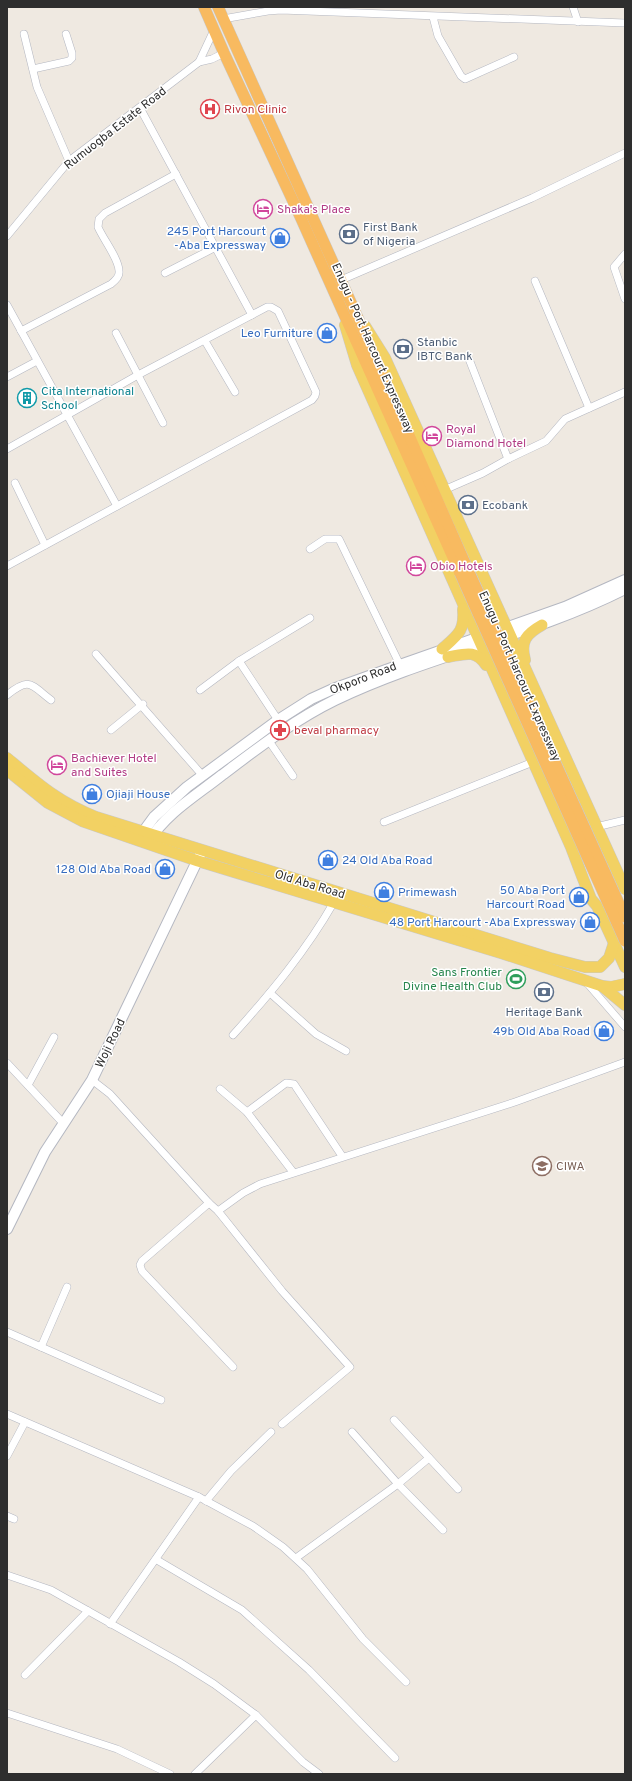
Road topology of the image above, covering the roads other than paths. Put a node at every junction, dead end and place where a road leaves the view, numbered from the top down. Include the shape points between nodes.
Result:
1 (204, 7) edge
2 (218, 7) edge
3 (573, 7) edge
4 (270, 9) edge
5 (433, 17) junction
6 (223, 19) junction
7 (578, 22) junction
8 (625, 23) edge
9 (214, 30) junction
10 (24, 34) dead end
11 (66, 34) dead end
12 (224, 53) junction
13 (514, 57) dead end
14 (199, 62) junction
15 (32, 69) junction
16 (140, 108) junction
17 (625, 153) edge
18 (69, 161) junction
19 (176, 174) junction
20 (7, 236) edge
21 (216, 247) junction
22 (625, 254) edge
23 (165, 273) dead end
24 (341, 280) junction
25 (535, 281) dead end
26 (337, 297) junction
27 (625, 299) edge
28 (7, 304) edge
29 (352, 305) junction
30 (252, 315) junction
31 (21, 331) junction
32 (116, 333) dead end
33 (205, 341) junction
34 (469, 359) dead end
35 (37, 361) junction
36 (138, 375) junction
37 (7, 377) edge
38 (235, 392) dead end
39 (625, 392) edge
40 (589, 408) junction
41 (67, 414) junction
42 (163, 423) dead end
43 (7, 449) edge
44 (508, 459) junction
45 (15, 483) dead end
46 (444, 490) junction
47 (117, 506) junction
48 (45, 545) junction
49 (310, 549) dead end
50 (7, 566) edge
51 (464, 572) junction
52 (625, 580) edge
53 (625, 590) edge
54 (462, 602) junction
55 (310, 618) dead end
56 (542, 625) junction
57 (508, 632) junction
58 (480, 641) junction
59 (445, 653) junction
60 (96, 654) dead end
61 (239, 662) junction
62 (400, 665) junction
63 (497, 680) junction
64 (531, 682) junction
65 (200, 690) dead end
66 (7, 695) edge
67 (51, 700) dead end
68 (143, 704) junction
69 (278, 720) junction
70 (111, 730) dead end
71 (268, 741) junction
72 (7, 758) edge
73 (533, 762) junction
74 (7, 770) edge
75 (203, 776) junction
76 (293, 776) dead end
77 (625, 820) edge
78 (384, 822) dead end
79 (596, 827) junction
80 (146, 838) junction
81 (200, 856) junction
82 (618, 874) junction
83 (625, 889) edge
84 (334, 902) junction
85 (597, 906) junction
86 (625, 917) edge
87 (619, 942) edge
88 (625, 967) edge
89 (585, 980) junction
90 (625, 984) edge
91 (602, 986) junction
92 (270, 993) junction
93 (625, 1004) edge
94 (625, 1027) edge
95 (233, 1035) dead end
96 (54, 1038) dead end
97 (346, 1051) dead end
98 (625, 1062) edge
99 (7, 1063) edge
100 (92, 1080) junction
101 (28, 1085) junction
102 (220, 1089) dead end
103 (247, 1112) junction
104 (63, 1123) junction
105 (342, 1156) junction
106 (292, 1172) junction
107 (209, 1203) junction
108 (218, 1211) junction
109 (7, 1229) edge
110 (67, 1287) dead end
111 (7, 1332) edge
112 (41, 1347) junction
113 (233, 1367) dead end
114 (161, 1400) dead end
115 (7, 1414) edge
116 (394, 1420) dead end
117 (25, 1422) junction
118 (282, 1424) dead end
119 (271, 1432) dead end
120 (352, 1432) dead end
121 (7, 1456) edge
122 (429, 1458) junction
123 (398, 1484) junction
124 (458, 1490) dead end
125 (203, 1499) junction
126 (443, 1530) dead end
127 (296, 1558) junction
128 (156, 1560) junction
129 (7, 1575) edge
130 (88, 1611) junction
131 (110, 1624) junction
132 (25, 1675) dead end
133 (406, 1682) dead end
134 (7, 1713) edge
135 (256, 1715) junction
136 (395, 1758) dead end
137 (170, 1774) edge
138 (196, 1774) edge
139 (319, 1774) edge

1 - 9 highway, Enugu - Port Harcourt Expressway
2 - 6 highway, Enugu - Port Harcourt Expressway
3 - 7 street
4 - 5 street
4 - 6 street
5 - 7 street
5 - 13 street via 438,36 465,79
6 - 24 highway, Enugu - Port Harcourt Expressway
7 - 8 street
9 - 12 highway, Enugu - Port Harcourt Expressway
9 - 14 street, Rumuogba Estate Road
10 - 15 street
11 - 15 street via 72,58 69,61
12 - 14 street, Rumuogba Estate Road
12 - 26 highway, Enugu - Port Harcourt Expressway
14 - 16 street, Rumuogba Estate Road
15 - 18 street
16 - 18 street, Rumuogba Estate Road
16 - 19 street
17 - 24 street via 532,198
18 - 20 street, Rumuogba Estate Road
19 - 21 street
19 - 31 street via 105,213 99,219 98,227 118,264 120,272 117,278 111,284
21 - 23 street
21 - 30 street
22 - 27 street via 614,267
24 - 29 highway, Enugu - Port Harcourt Expressway
25 - 40 street
26 - 51 highway, Enugu - Port Harcourt Expressway
26 - 54 main road via 357,365
28 - 31 street
29 - 46 main road via 385,358
29 - 51 highway, Enugu - Port Harcourt Expressway
30 - 33 street
30 - 47 street via 268,307 278,311 314,386 316,396
31 - 35 street
32 - 36 street
33 - 36 street
33 - 38 street
34 - 44 street
35 - 37 street
35 - 41 street
36 - 41 street
36 - 42 street
39 - 40 street
40 - 44 street via 565,419 546,441
41 - 43 street
41 - 47 street
44 - 46 street
45 - 48 street
46 - 57 main road
47 - 48 street
48 - 50 street
49 - 62 street via 325,539 339,539
51 - 86 highway, Enugu - Port Harcourt Expressway, bridge
51 - 87 highway, Enugu - Port Harcourt Expressway, bridge
52 - 57 main road, Okporo Road
53 - 56 main road, Okporo Road
54 - 58 main road
54 - 59 main road via 464,619 461,631
55 - 61 street
56 - 57 main road, Okporo Road
56 - 64 main road via 525,638 523,644
57 - 58 main road, Okporo Road
57 - 64 main road
58 - 59 main road, Okporo Road
58 - 63 main road
59 - 62 main road, Okporo Road
59 - 63 main road via 479,656
59 - 71 main road, Okporo Road via 336,700 302,718
60 - 68 street
61 - 65 street
61 - 69 street
62 - 69 main road, Okporo Road via 318,696
63 - 73 main road
64 - 79 main road
66 - 67 street via 26,684
68 - 70 street
68 - 75 street
69 - 75 main road, Okporo Road
71 - 76 street
71 - 80 main road, Okporo Road via 182,806
72 - 80 main road, Old Aba Road via 64,803
73 - 78 street
73 - 85 main road
74 - 80 main road, Old Aba Road via 32,792 64,813 82,821
75 - 80 main road, Okporo Road via 160,811
77 - 79 street
79 - 82 main road
80 - 81 main road, Old Aba Road
81 - 84 main road, Old Aba Road
81 - 87 main road, Old Aba Road via 585,967 600,967 605,964
81 - 100 main road, Woji Road
82 - 83 main road
82 - 85 main road via 611,870 602,870 594,875 592,884
84 - 89 main road, Old Aba Road
84 - 92 street via 305,947
85 - 87 main road
87 - 88 main road
89 - 91 main road, Old Aba Road
89 - 94 street
90 - 91 main road, Old Aba Road
91 - 93 main road
92 - 95 street
92 - 97 street via 316,1034
96 - 101 street
98 - 105 street via 515,1102
99 - 101 street
100 - 104 main road, Woji Road
100 - 107 street via 110,1094
101 - 104 street
102 - 103 street
103 - 105 street via 286,1083 294,1084
103 - 106 street
104 - 109 main road, Woji Road via 45,1152
105 - 106 street
106 - 108 street via 252,1188
107 - 108 street
107 - 113 street via 140,1265 142,1271
108 - 118 street via 282,1290 350,1367
110 - 112 street
111 - 112 street
112 - 114 street
115 - 117 street
116 - 122 street
117 - 121 street
117 - 125 street
119 - 125 street
120 - 123 street
122 - 123 street
122 - 124 street
123 - 126 street
123 - 127 street
125 - 127 street via 253,1526
125 - 128 street
127 - 133 street via 363,1639
128 - 131 street
128 - 136 street via 242,1610 315,1675
129 - 130 street via 51,1590
130 - 131 street
130 - 132 street
131 - 135 street via 214,1684
134 - 137 street via 117,1749
135 - 138 street
135 - 139 street via 303,1762

